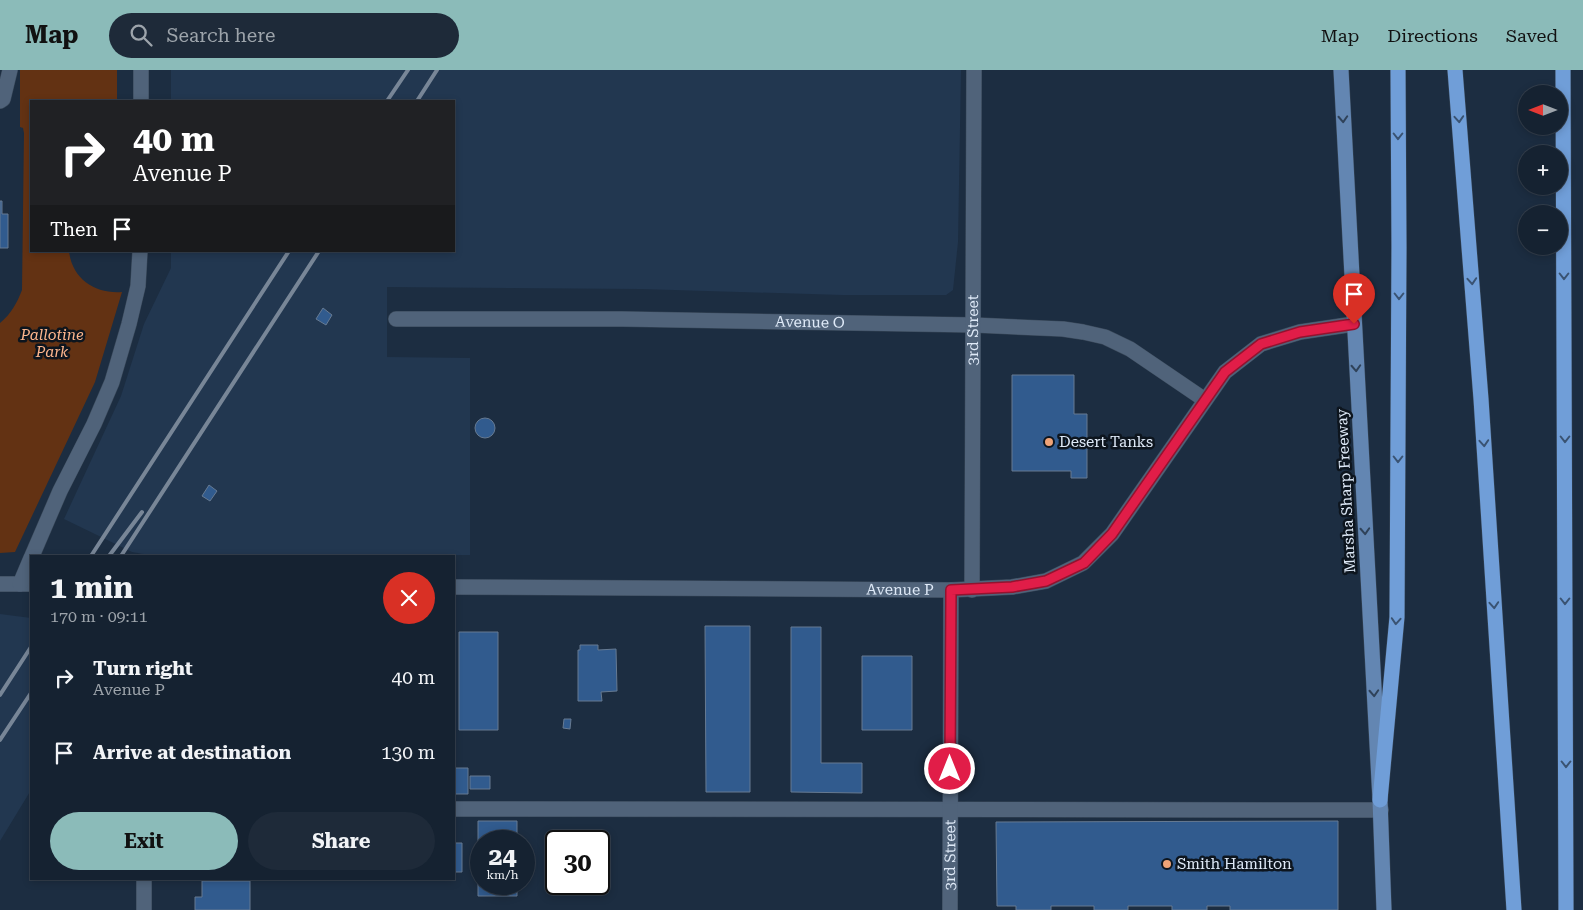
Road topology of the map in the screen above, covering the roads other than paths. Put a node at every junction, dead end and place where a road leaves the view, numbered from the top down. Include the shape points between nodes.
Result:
1 (10, 70) edge
2 (141, 70) edge
3 (974, 70) edge
4 (1341, 70) edge
5 (1398, 70) edge
6 (1456, 70) edge
7 (1564, 70) edge
8 (141, 100) edge
9 (0, 101) edge
10 (140, 252) edge
11 (396, 319) dead end
12 (1354, 324) junction
13 (974, 325) junction
14 (1205, 400) junction
15 (33, 555) edge
16 (30, 566) edge
17 (0, 584) edge
18 (26, 584) edge
19 (455, 587) edge
20 (951, 590) junction
21 (972, 590) junction
22 (1380, 805) junction
23 (950, 808) junction
24 (455, 809) edge
25 (144, 880) edge
26 (144, 910) edge
27 (950, 910) edge
28 (1384, 910) edge
29 (1514, 910) edge
30 (1566, 910) edge

1 - 9 street
2 - 8 street
3 - 13 street, 3rd Street
4 -> 12 main road, Marsha Sharp Freeway
5 -> 22 highway via 1397,617
6 -> 29 highway
7 -> 30 highway
10 - 15 street via 138,286 112,382
11 - 13 street, Avenue O
12 - 14 street, Avenue P via 1300,332 1261,344 1225,372
12 -> 22 main road, Marsha Sharp Freeway
13 - 14 street, Avenue O via 1063,329 1105,338 1130,349
13 - 21 street, 3rd Street
14 - 21 street, Avenue P via 1112,534 1084,563 1046,581
16 - 18 street
17 - 18 street
19 - 20 street, Avenue P
20 - 21 street, Avenue P
20 - 23 street, 3rd Street
22 - 23 street
22 - 28 main road, Marsha Sharp Freeway
23 - 24 street
23 - 27 street, 3rd Street
25 - 26 street

